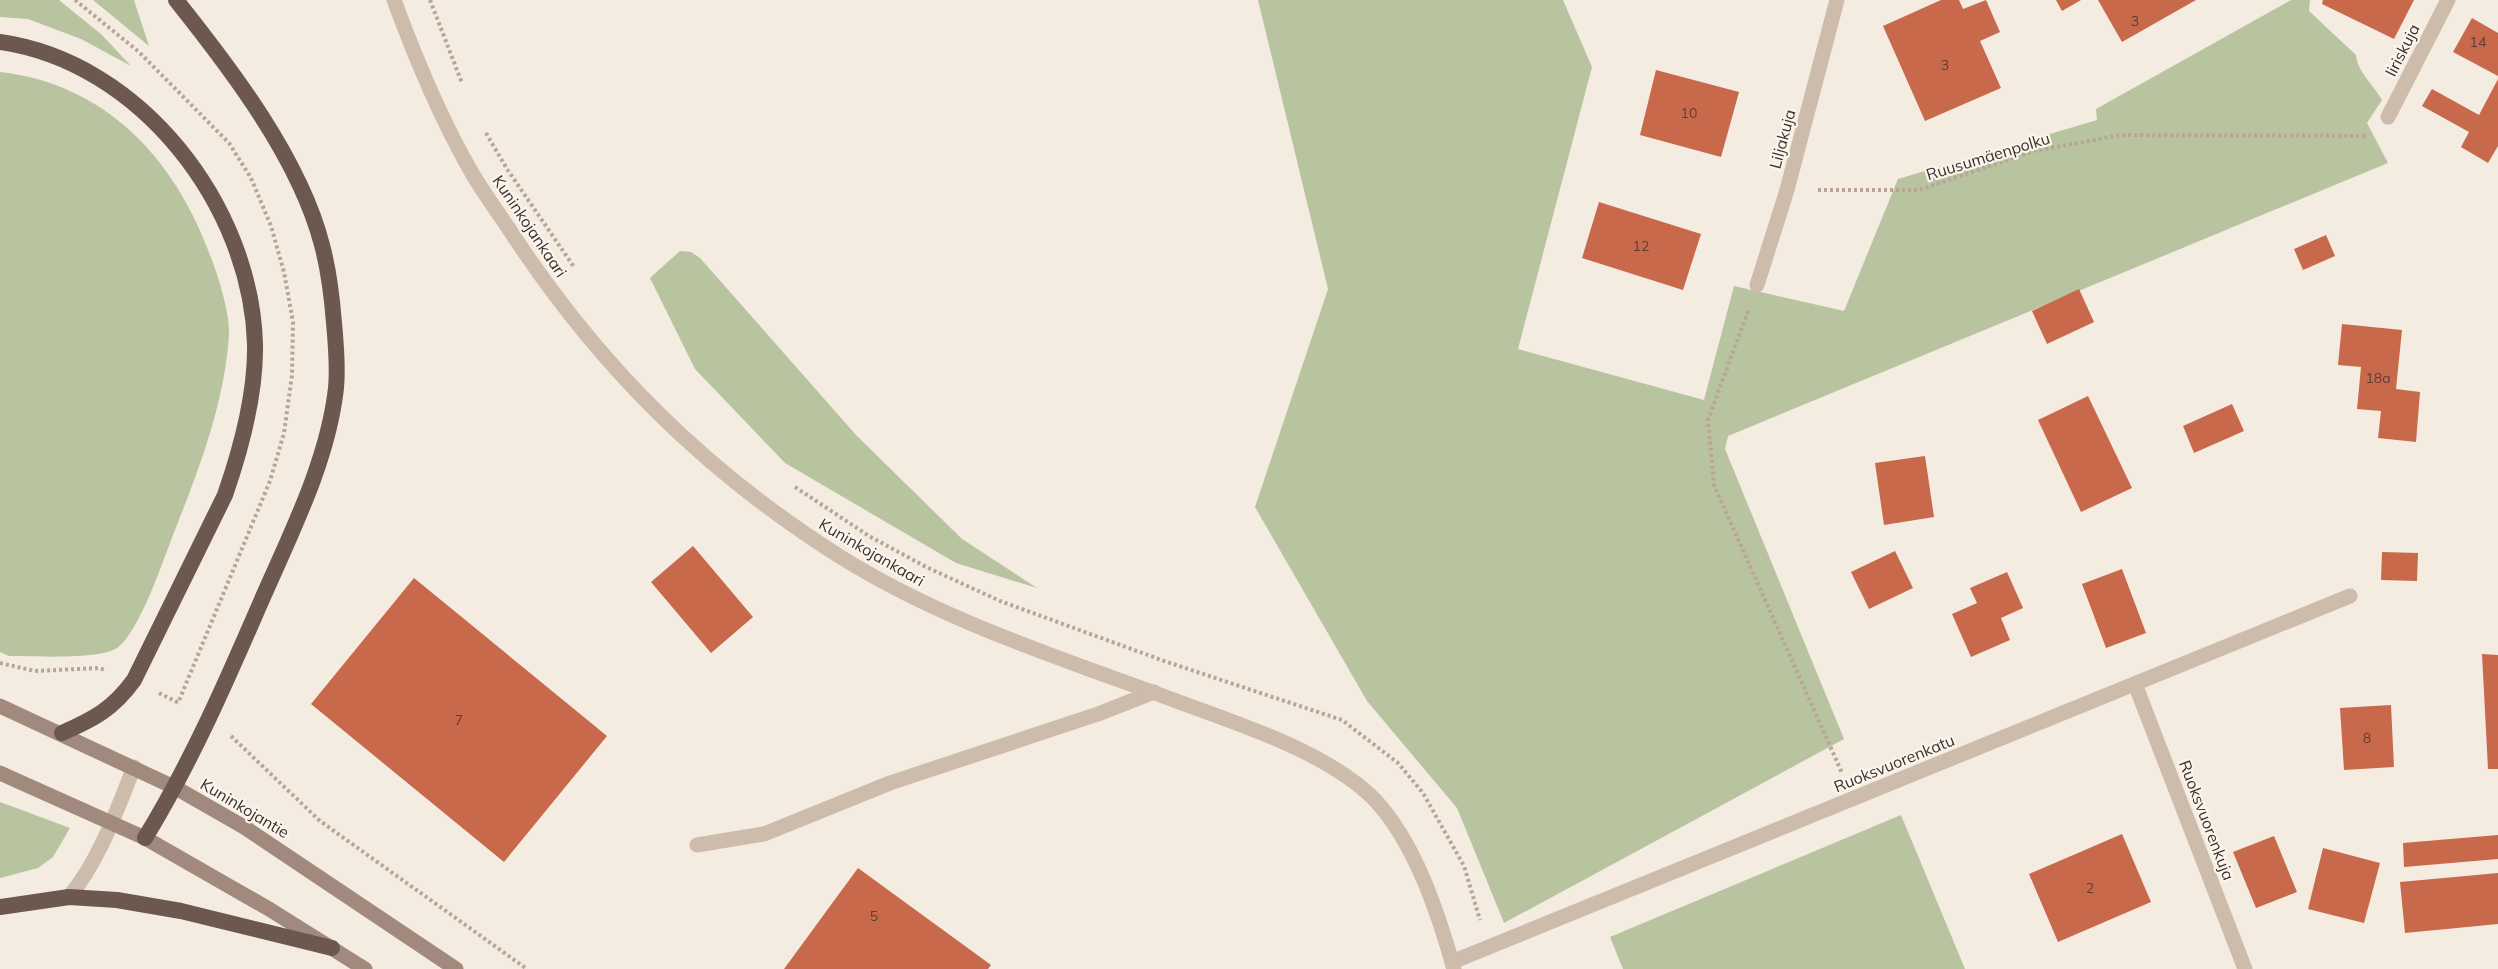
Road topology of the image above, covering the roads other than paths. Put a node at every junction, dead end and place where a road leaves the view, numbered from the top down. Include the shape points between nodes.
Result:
1 (176, 0) edge
2 (394, 0) edge
3 (1837, 0) edge
4 (2448, 0) edge
5 (0, 42) edge
6 (2388, 117) dead end
7 (1757, 285) road end
8 (2350, 596) dead end
9 (2135, 684) junction
10 (1154, 692) junction
11 (0, 706) edge
12 (62, 733) junction
13 (134, 767) junction
14 (0, 773) edge
15 (176, 788) junction
16 (112, 823) junction
17 (146, 838) junction
18 (697, 845) dead end
19 (69, 897) junction
20 (0, 907) edge
21 (332, 948) junction
22 (1453, 965) edge
23 (365, 969) edge
24 (456, 969) edge
25 (2245, 969) edge

1 - 15 highway via 265,121 309,206 331,291 336,387 318,465 210,720
2 - 10 street, Kuninkojankaari via 416,58 469,168 551,291 672,429 781,517 904,593 978,627
3 - 7 street, Liljakuja via 1787,190
4 - 6 street, Iiriskuja
5 - 12 highway via 45,53 83,69 123,94 150,117 191,164 236,247 248,282 255,346 245,425 235,466 209,529 134,680 104,713
8 - 9 street, Ruoksvuorenkatu
9 - 22 street, Ruoksvuorenkatu
9 - 25 street, Ruoksvuorenkuja
10 - 18 street via 890,783 764,834
10 - 22 street, Kuninkojankaari via 1304,752 1346,776 1374,799 1413,860 1434,906
11 - 12 main road, Kuninkojantie
12 - 13 main road, Kuninkojantie
13 - 15 main road, Kuninkojantie
13 - 16 street
14 - 16 main road
15 - 17 highway
15 - 24 main road, Kuninkojantie via 303,865
16 - 17 main road
16 - 19 street via 85,877
17 - 21 main road
19 - 20 highway
19 - 21 highway via 117,900 180,911
21 - 23 main road

